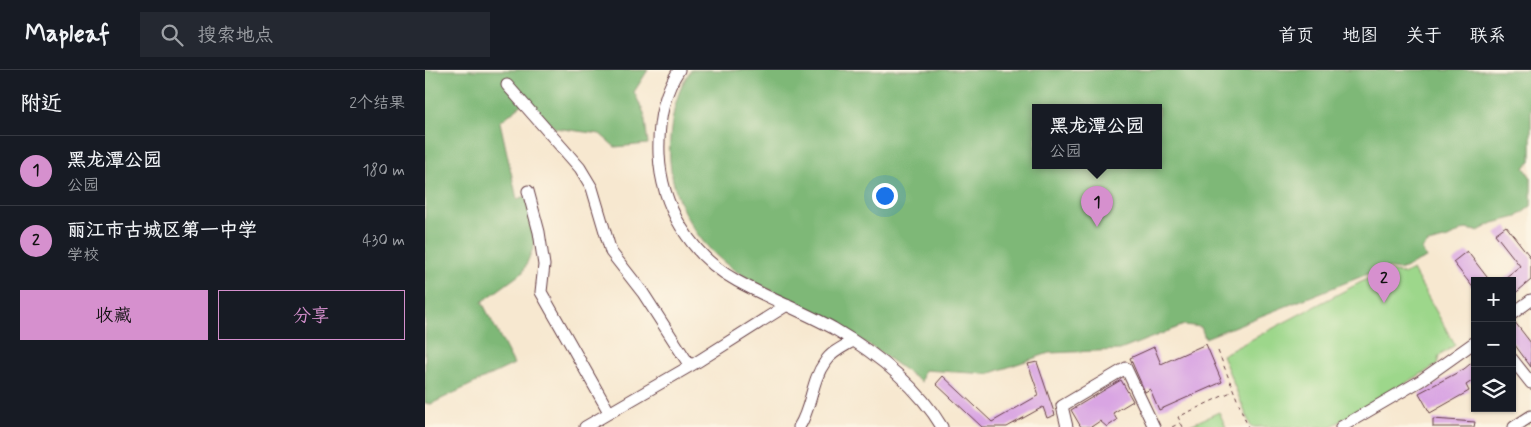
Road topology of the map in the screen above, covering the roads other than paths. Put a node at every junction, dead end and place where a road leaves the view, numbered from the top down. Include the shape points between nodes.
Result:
1 (679, 70) edge
2 (507, 86) dead end
3 (528, 191) dead end
4 (1531, 300) edge
5 (787, 306) junction
6 (1516, 311) edge
7 (853, 341) junction
8 (1471, 345) edge
9 (1516, 364) edge
10 (690, 366) junction
11 (1531, 383) edge
12 (609, 412) junction
13 (1531, 416) edge
14 (585, 427) edge
15 (799, 427) edge
16 (942, 427) edge
17 (1067, 427) edge
18 (1154, 427) edge
19 (1341, 427) edge
20 (1514, 427) edge

1 - 5 street via 665,102 658,143 662,180 674,214 691,241 716,267
2 - 10 street via 580,168 592,188 611,252 643,293
3 - 12 street via 544,265 541,292
4 - 6 street
5 - 7 street
5 - 10 street
7 - 15 street via 824,362
7 - 16 street via 921,397
8 - 19 street via 1420,381
9 - 11 street
10 - 12 street
12 - 14 street
13 - 20 street
17 - 18 street via 1062,406 1126,368

